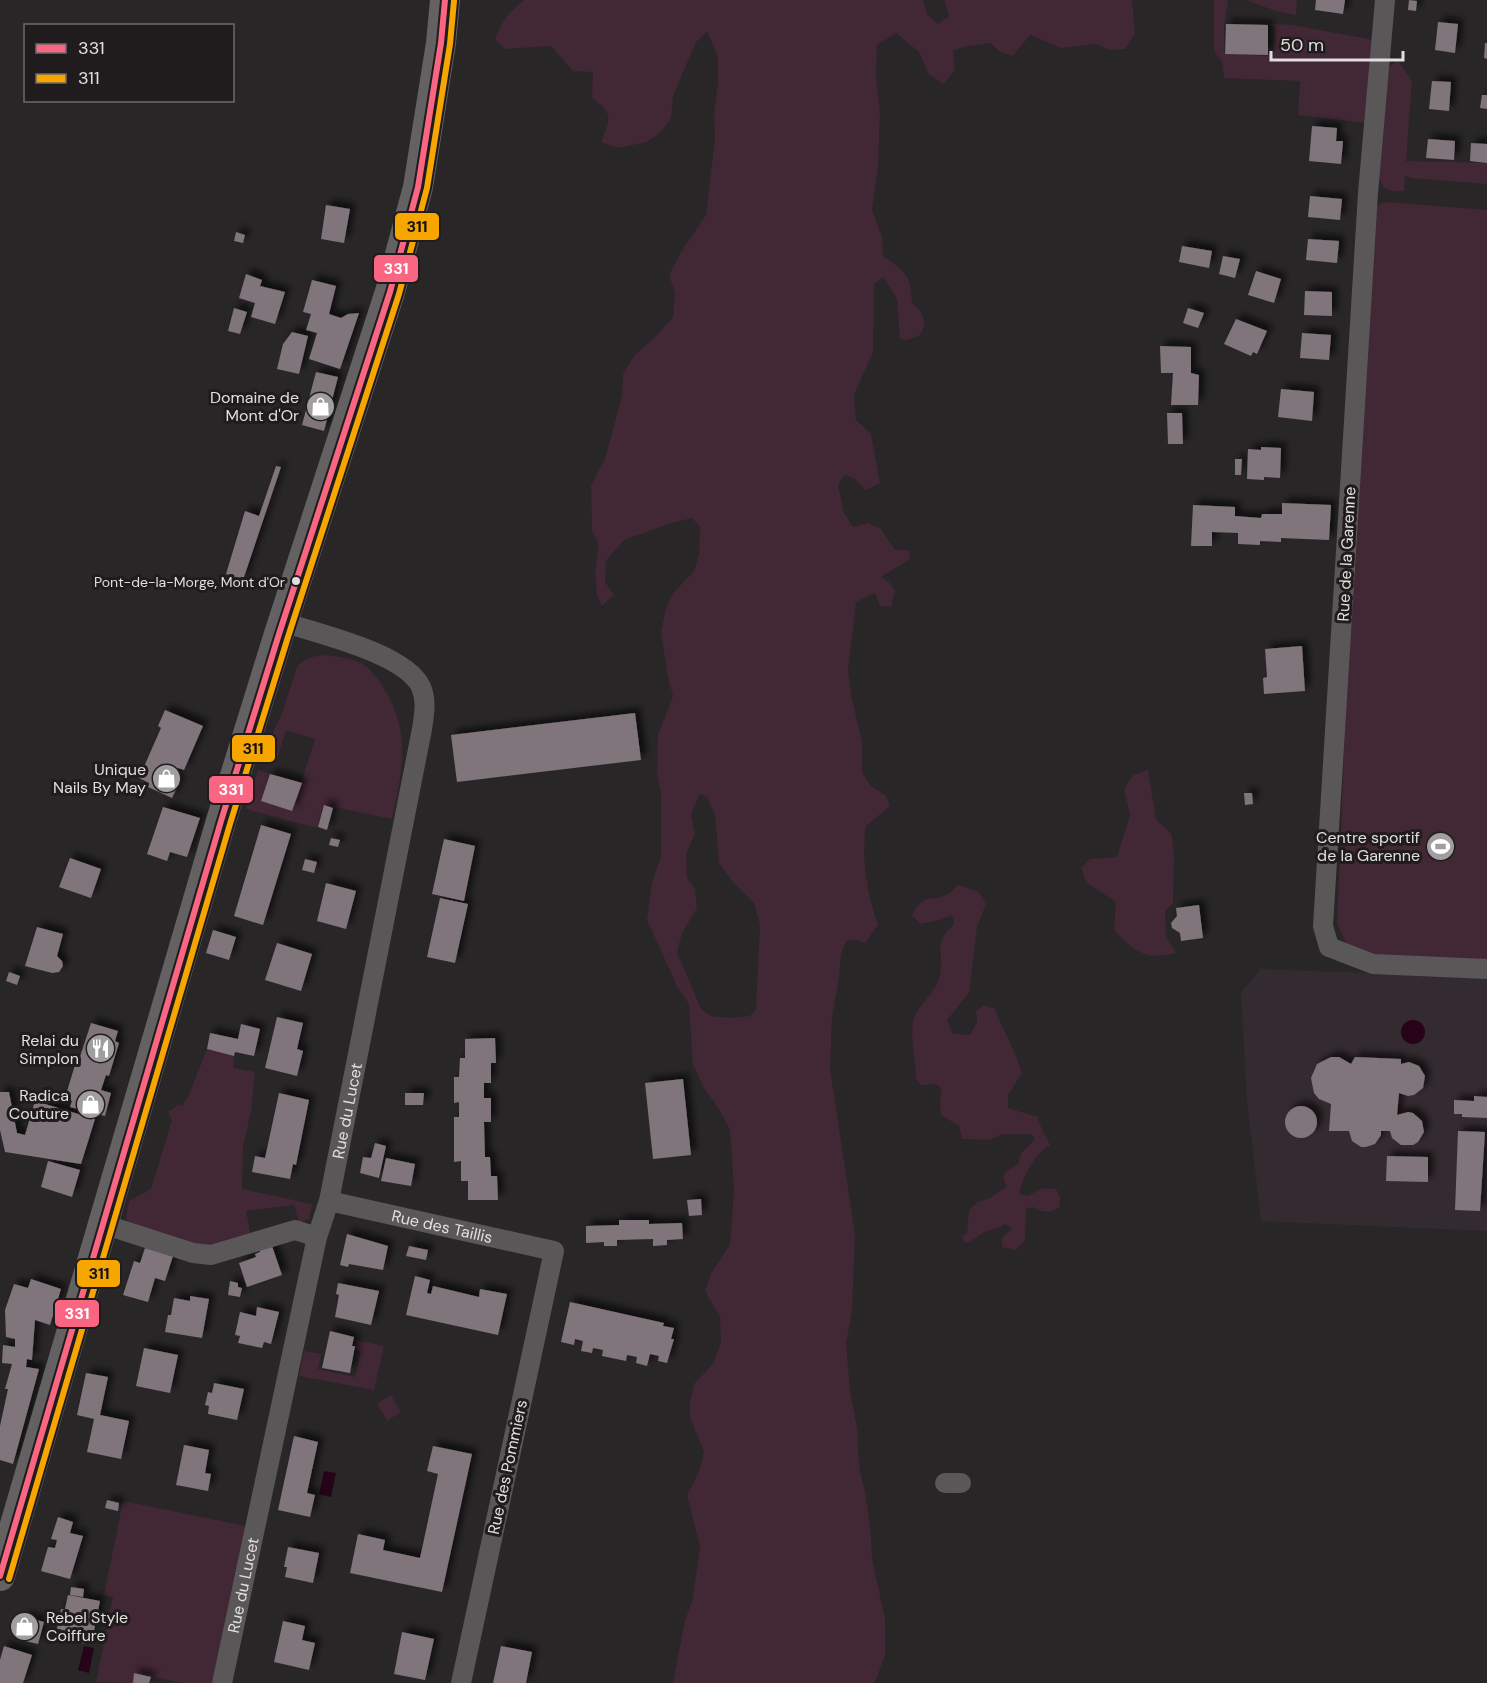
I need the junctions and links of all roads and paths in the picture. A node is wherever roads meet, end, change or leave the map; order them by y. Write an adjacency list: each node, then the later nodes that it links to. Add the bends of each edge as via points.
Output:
1 (445, 0): 3 (main road, via 418,187 372,354)
2 (1385, 0): 4 (street, Rue de la Garenne, via 1368,193 1323,926 1329,946 1373,964)
3 (283, 622): 5 (street, Rue du Lucet, via 388,659 412,675 421,688 425,705); 6 (main road)
4 (1487, 969)
5 (329, 1201): 7 (street, Rue du Lucet); 8 (street, Rue des Taillis)
6 (103, 1224): 7 (street, via 193,1253 211,1255 295,1230); 9 (main road)
7 (317, 1237): 10 (street, Rue du Lucet)
8 (554, 1251): 11 (street, Rue des Pommiers)
9 (0, 1576)
10 (222, 1683)
11 (461, 1683)

